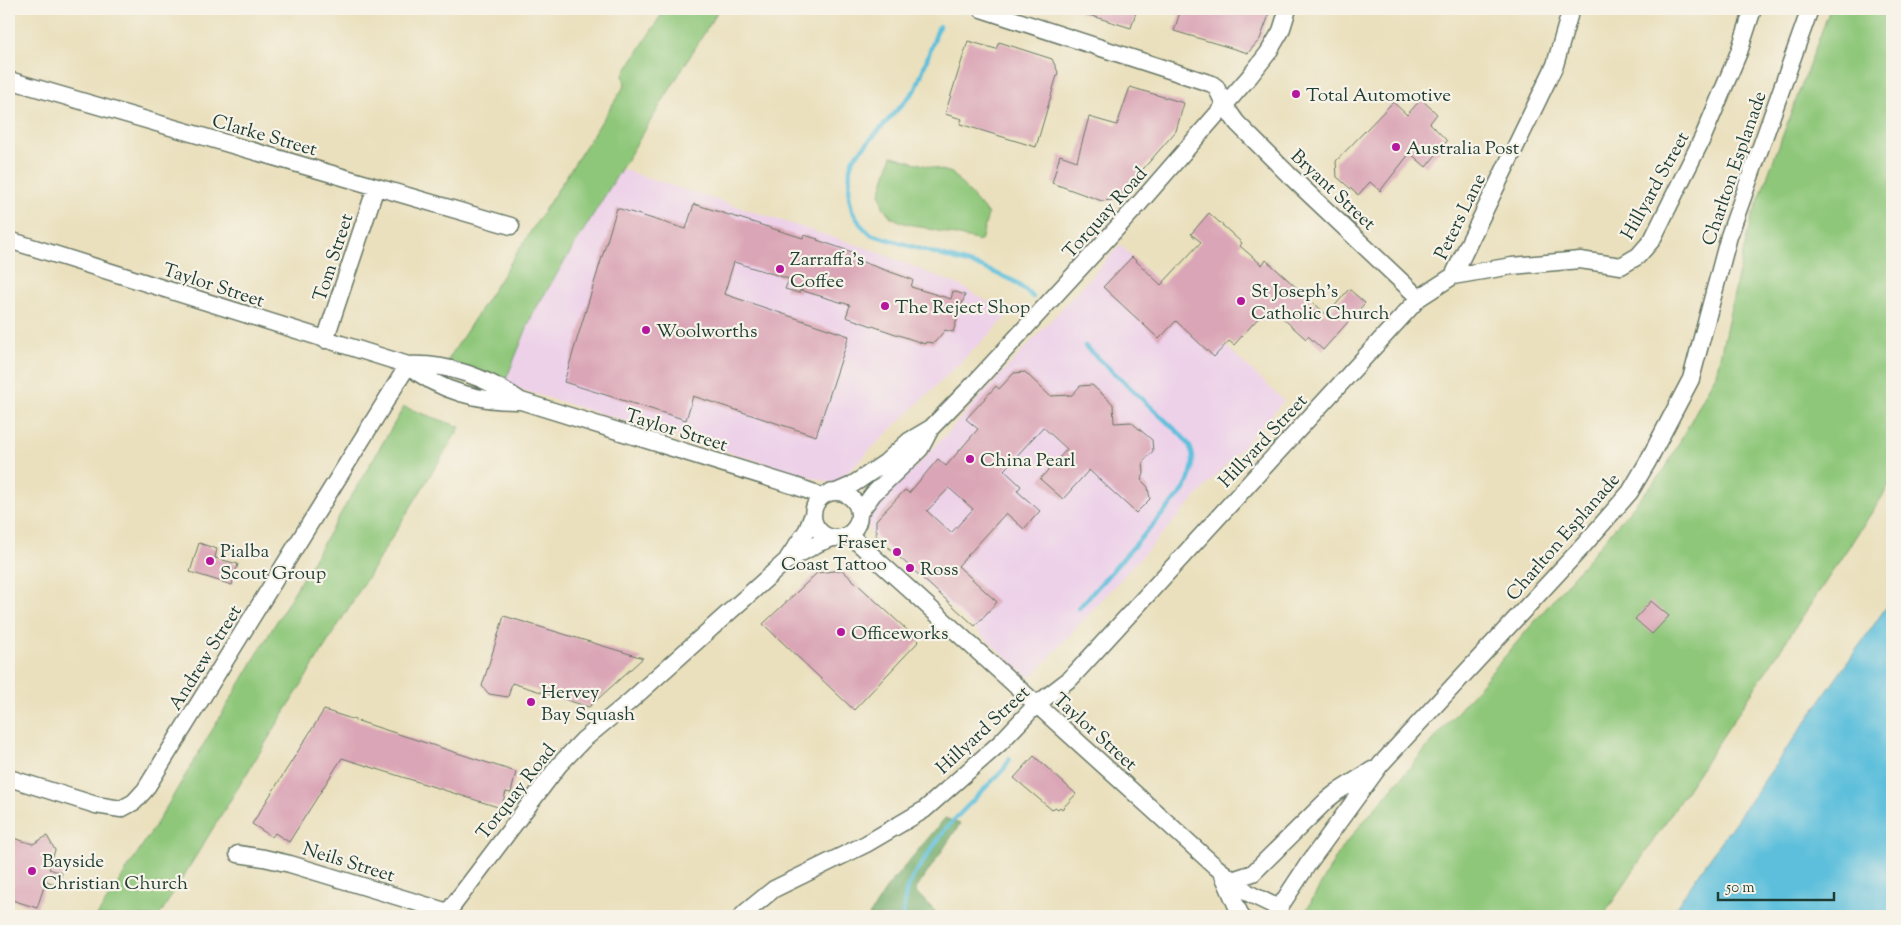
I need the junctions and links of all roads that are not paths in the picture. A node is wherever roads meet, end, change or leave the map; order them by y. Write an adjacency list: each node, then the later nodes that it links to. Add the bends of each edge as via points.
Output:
1 (981, 9): 7 (street, Bryant Street, via 1212,84)
2 (1288, 9): 7 (street, Torquay Road, via 1281,31 1268,53)
3 (1571, 9): 11 (street, Peters Lane, via 1554,65)
4 (1753, 9): 11 (street, Hillyard Street, via 1704,137 1652,240 1638,256 1620,266 1580,260 1512,266)
5 (1810, 9): 24 (street, Charlton Esplanade, via 1729,236 1691,379 1662,438 1619,506)
6 (9, 80): 8 (street, Clarke Street)
7 (1225, 106): 12 (street, Bryant Street, via 1237,123 1288,174); 15 (street, Torquay Road, via 1138,205)
8 (376, 187): 9 (street, Clarke Street); 13 (street, Tom Street)
9 (511, 226)
10 (9, 240): 13 (street, Taylor Street)
11 (1453, 276): 12 (street, Hillyard Street)
12 (1419, 298): 23 (street, Hillyard Street, via 1071,678)
13 (325, 340): 14 (street, Taylor Street)
14 (408, 366): 17 (street, Taylor Street, via 433,365 454,370 494,385 520,402 795,486); 25 (street, Andrew Street, via 134,802 120,809 96,805)
15 (931, 428): 16 (street, Torquay Road, via 861,479); 18 (street, Torquay Road, via 920,449 872,494)
16 (836, 492): 17 (street); 18 (street, via 854,500)
17 (820, 498): 19 (street)
18 (859, 513): 20 (street)
19 (812, 517): 21 (street, via 819,532); 22 (street, Torquay Road)
20 (851, 533): 21 (street); 23 (street, Taylor Street)
21 (833, 538): 22 (street, Torquay Road)
22 (785, 562): 29 (street, Torquay Road, via 583,740 559,765)
23 (1036, 705): 27 (street, Taylor Street); 30 (street, Hillyard Street, via 1000,743 924,810 866,844 774,889)
24 (1381, 764): 27 (street, via 1337,792 1253,873); 28 (street, Charlton Esplanade)
25 (9, 778)
26 (238, 854): 29 (street, Neils Street, via 290,864)
27 (1227, 876): 28 (street, Taylor Street); 31 (street)
28 (1277, 912)
29 (446, 914)
30 (742, 916)
31 (1241, 916)

